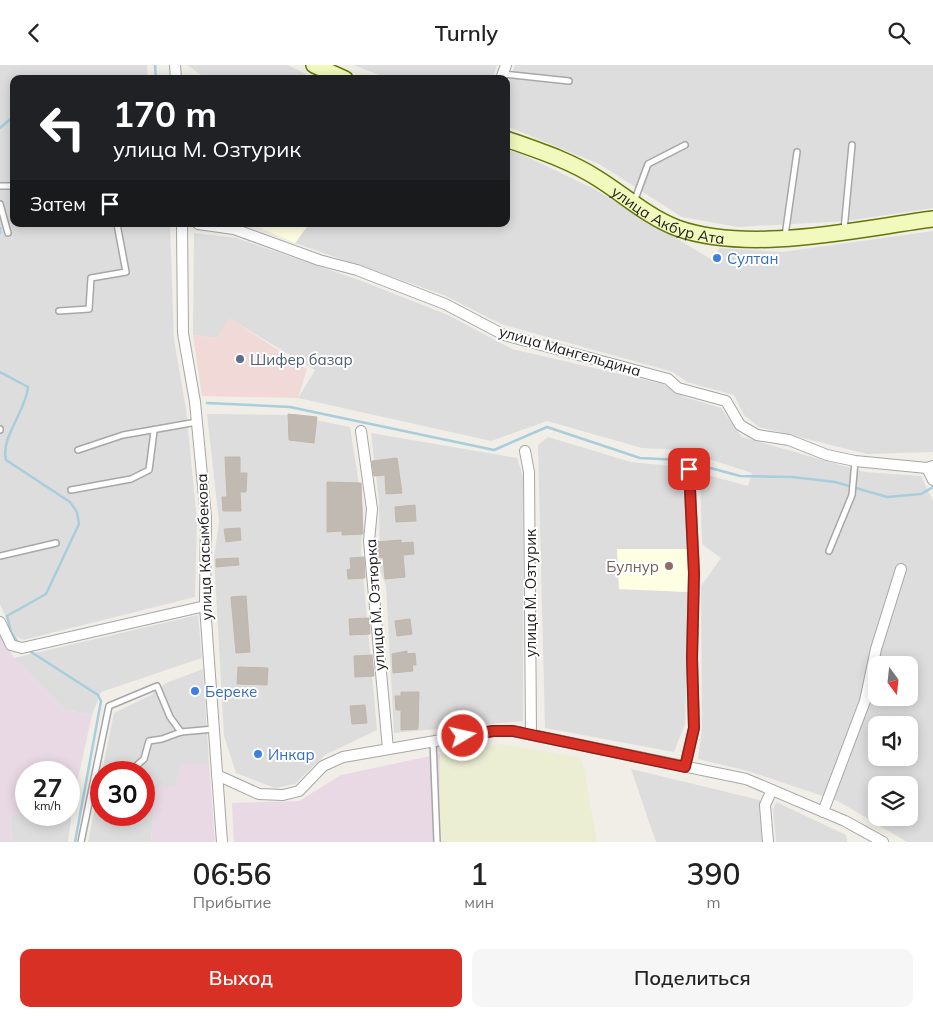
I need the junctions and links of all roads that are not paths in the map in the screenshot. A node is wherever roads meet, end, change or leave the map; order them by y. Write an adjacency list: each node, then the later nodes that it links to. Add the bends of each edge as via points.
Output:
1 (314, 65): 3 (main road)
2 (503, 73): 4 (lane)
3 (336, 75)
4 (569, 81)
5 (510, 140): 10 (main road, улица Акбур Ата, via 550,154 596,177)
6 (685, 145): 10 (lane, via 648,164)
7 (852, 145): 15 (lane)
8 (798, 152): 17 (lane)
9 (0, 203): 16 (lane)
10 (634, 204): 17 (main road, улица Акбур Ата, via 676,227 703,235)
11 (933, 219): 15 (main road, улица Акбур Ата)
12 (118, 227): 18 (lane, via 126,272 91,278 90,309)
13 (182, 227): 19 (street, улица Касымбекова, via 183,333)
14 (220, 227): 24 (street, улица Мангельдина, via 357,270 445,304 504,335 668,379 678,388 726,401 740,425 757,435 789,440 827,455)
15 (844, 231): 17 (main road, улица Акбур Ата)
16 (8, 233)
17 (785, 239)
18 (59, 311)
19 (197, 422): 20 (lane); 33 (street, улица Касымбекова, via 206,517)
20 (154, 431): 22 (lane, via 123,435); 28 (lane, via 148,470 131,479)
21 (361, 431): 39 (street, улица М. Озтюрка, via 372,509 369,541)
22 (78, 450)
23 (525, 451): 37 (street, улица М. Озтурик, via 529,471)
24 (854, 461): 25 (street, улица Мангельдина); 30 (lane, via 852,495)
25 (930, 467): 27 (street)
26 (689, 469): 41 (street, via 694,573 694,728)
27 (933, 480)
28 (71, 490)
29 (56, 543): 31 (lane)
30 (829, 551)
31 (0, 556)
32 (900, 569): 44 (street, via 876,649 865,701)
33 (205, 606): 34 (street, via 22,648 11,645); 35 (street, улица Касымбекова)
34 (0, 622)
35 (214, 729): 36 (lane); 42 (street, улица Касымбекова)
36 (181, 732): 40 (lane, via 149,741); 45 (lane, via 170,717 157,686 109,706)
37 (531, 735): 38 (street, via 493,731); 41 (street)
38 (433, 741): 39 (street); 47 (lane)
39 (388, 749): 42 (street, via 343,757 323,766 299,791 283,795 259,794)
40 (142, 761)
41 (685, 767): 43 (street, via 746,779)
42 (217, 775): 46 (street, улица Касымбекова)
43 (772, 790): 44 (street); 48 (street, via 765,805)
44 (824, 812): 49 (street)
45 (81, 842)
46 (222, 842)
47 (437, 842)
48 (768, 842)
49 (883, 842)

